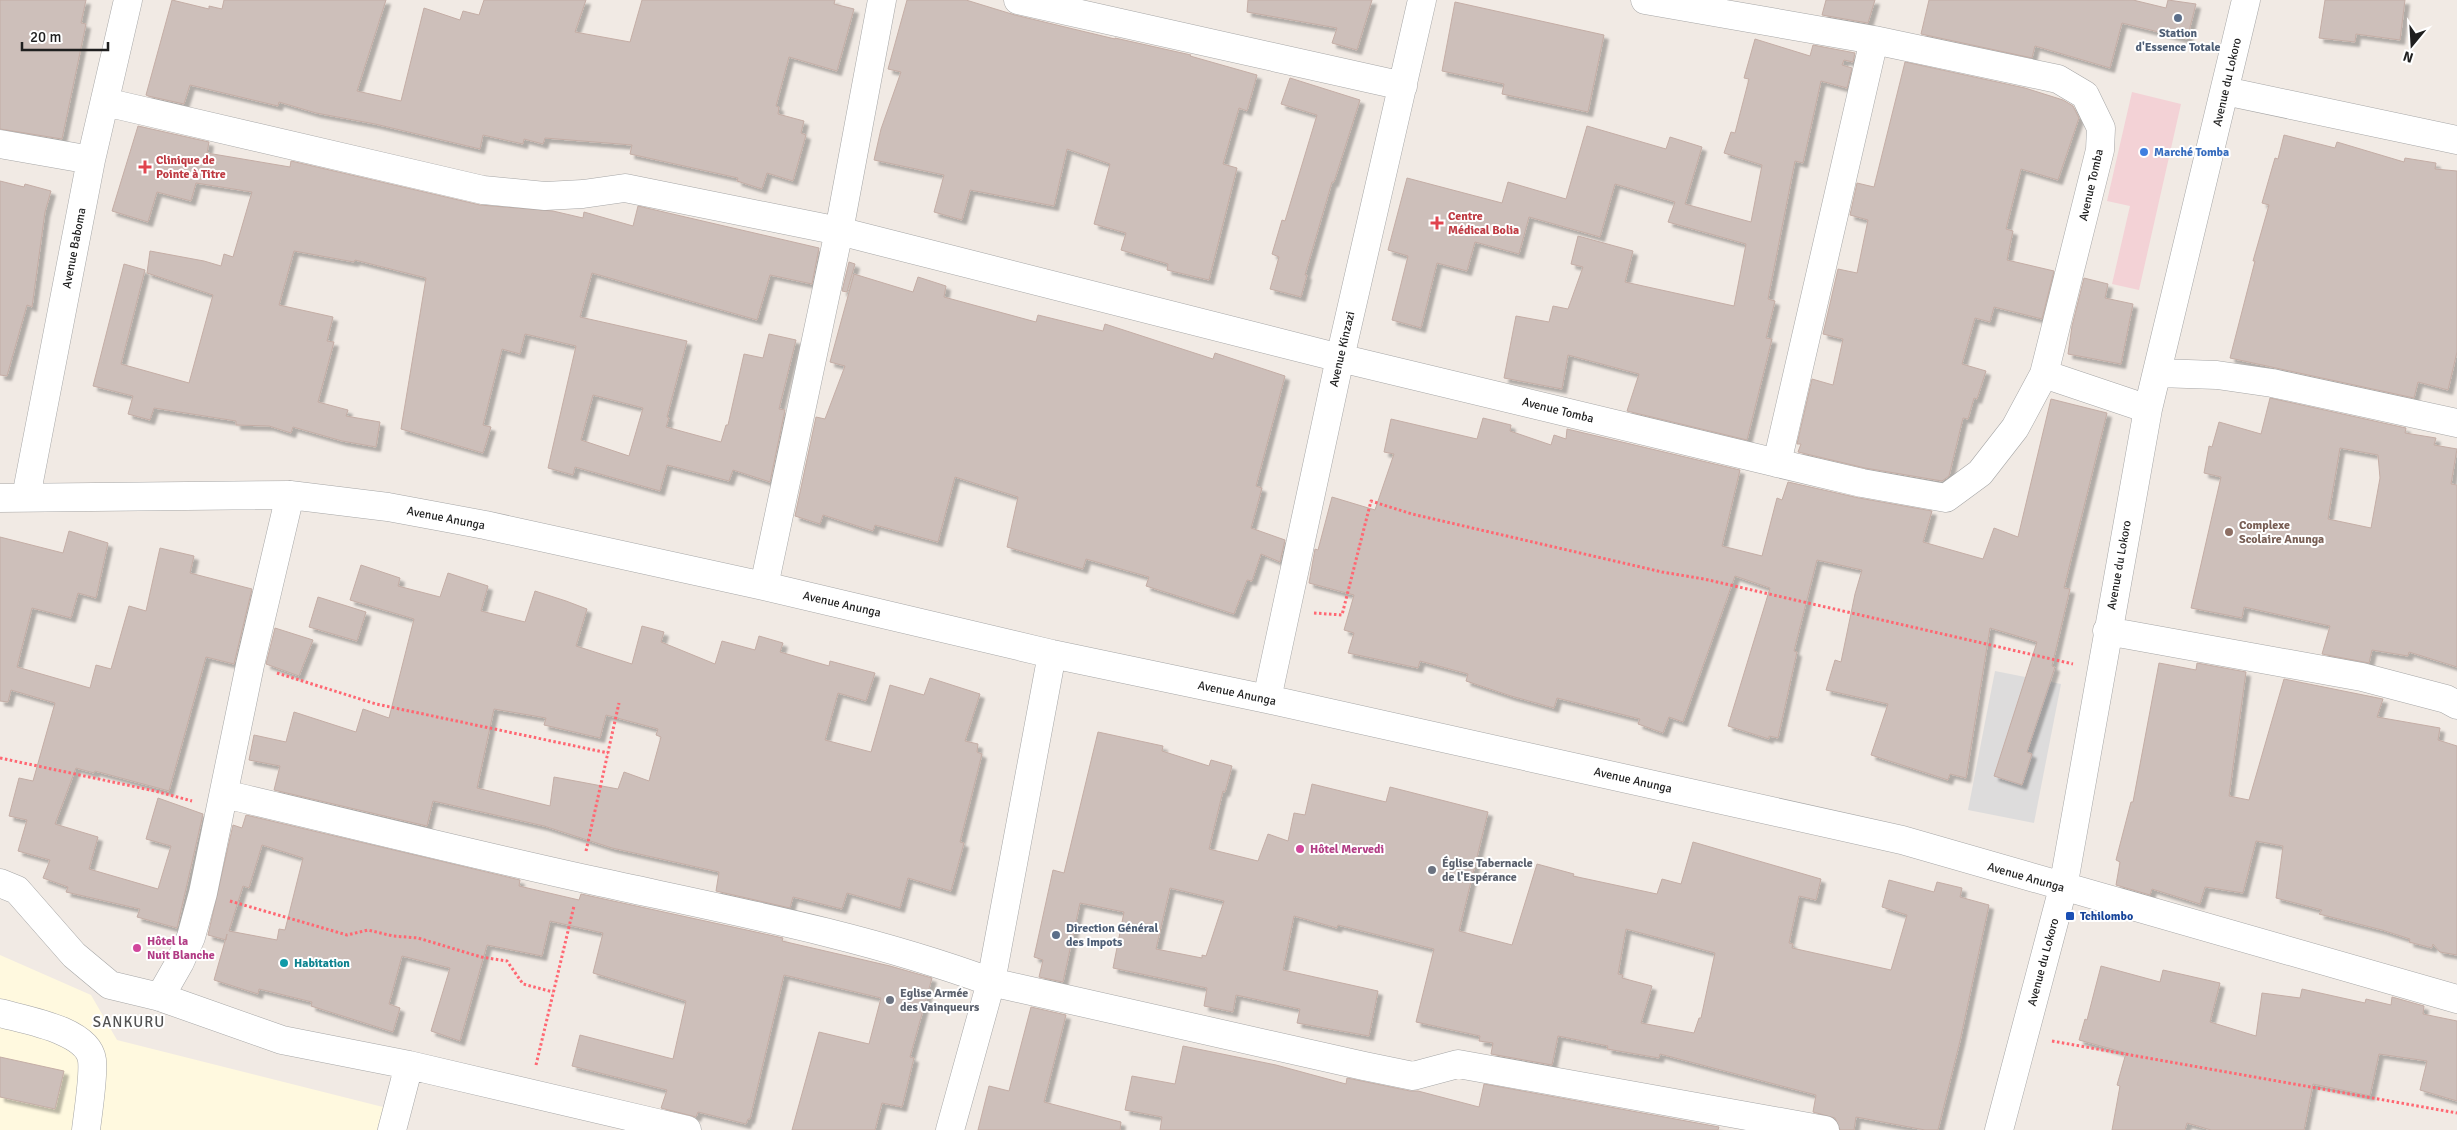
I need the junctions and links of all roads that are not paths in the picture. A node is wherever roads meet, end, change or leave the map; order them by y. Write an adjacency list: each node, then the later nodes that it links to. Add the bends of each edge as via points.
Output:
1 (128, 0): 10 (street, Avenue Baboma)
2 (881, 0): 14 (street)
3 (1018, 0): 8 (street)
4 (1422, 0): 8 (street, Avenue Kinzazi)
5 (1644, 0): 7 (street, Avenue Tomba)
6 (2246, 0): 9 (street, Avenue du Lokoro)
7 (1874, 40): 17 (street, Avenue Tomba, via 2058,79 2085,95 2093,109 2101,128 2100,150); 20 (street)
8 (1403, 86): 15 (street, Avenue Kinzazi)
9 (2225, 91): 11 (street); 16 (street, Avenue du Lokoro)
10 (104, 102): 13 (street, Avenue Baboma); 14 (street, Avenue Tomba, via 483,190 545,196 625,188)
11 (2457, 140)
12 (0, 144): 13 (street)
13 (91, 160): 22 (street, Avenue Baboma)
14 (840, 231): 15 (street, Avenue Tomba); 23 (street)
15 (1340, 358): 20 (street, Avenue Tomba); 26 (street, Avenue Kinzazi)
16 (2158, 373): 18 (street, Avenue du Lokoro); 19 (street, via 2217,375 2272,383)
17 (2044, 374): 18 (street); 20 (street, Avenue Tomba, via 2015,428 1980,473 1946,498)
18 (2148, 409): 24 (street, Avenue du Lokoro)
19 (2457, 423)
20 (1777, 463)
21 (290, 495): 22 (street, Avenue Anunga); 23 (street, Avenue Anunga, via 388,507 485,525); 28 (street, via 250,665)
22 (13, 497)
23 (764, 586): 25 (street, Avenue Anunga)
24 (2107, 631): 27 (street, via 2362,677 2446,699); 30 (street, Avenue du Lokoro)
25 (1052, 654): 26 (street, Avenue Anunga); 31 (street)
26 (1267, 699): 30 (street, Avenue Anunga, via 1902,840)
27 (2457, 705)
28 (223, 802): 31 (street, via 789,923 954,968); 32 (street, via 191,937)
29 (0, 883): 32 (street, via 17,890 74,955 110,984)
30 (2063, 888): 33 (street, Avenue Anunga); 41 (street, Avenue du Lokoro)
31 (991, 982): 39 (street); 40 (street, via 1413,1076 1458,1064)
32 (160, 997): 35 (street, via 282,1040)
33 (2457, 999)
34 (0, 1013): 36 (street, via 70,1034 83,1042 92,1059)
35 (409, 1065): 37 (street); 38 (street)
36 (86, 1130)
37 (392, 1130)
38 (687, 1130)
39 (950, 1130)
40 (1825, 1130)
41 (1999, 1130)

